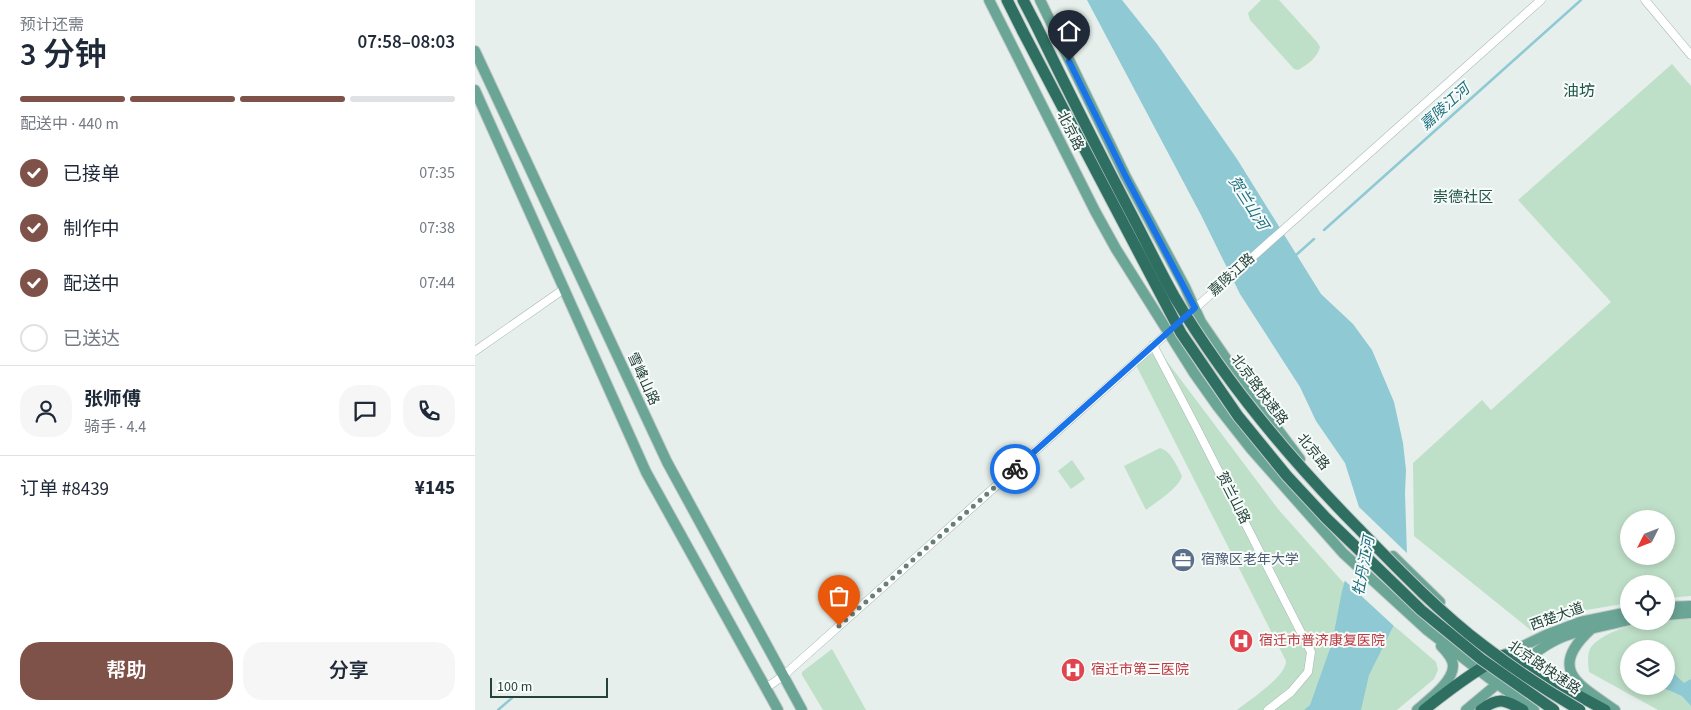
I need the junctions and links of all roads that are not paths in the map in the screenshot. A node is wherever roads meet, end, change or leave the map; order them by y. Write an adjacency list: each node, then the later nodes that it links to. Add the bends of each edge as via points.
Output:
1 (989, 0): 12 (main road, 北京路, via 1095,210)
2 (1007, 0): 38 (highway, 北京路快速路, bridge, via 1181,333 1237,416 1326,518 1421,610 1481,659)
3 (1023, 0): 39 (highway, 北京路快速路, bridge, via 1174,295 1208,348 1269,429 1311,480 1450,617 1484,646)
4 (1040, 0): 11 (main road, 北京路, via 1126,177)
5 (1541, 0): 11 (street, 嘉陵江路)
6 (1645, 0): 8 (street)
7 (475, 51): 26 (main road, 雪峰山路, via 667,462)
8 (1691, 55)
9 (475, 90): 10 (main road)
10 (564, 289): 14 (street); 28 (main road, via 646,472)
11 (1195, 308): 12 (street, 嘉陵江路); 23 (main road, 北京路, bridge, via 1220,352 1315,477 1461,622)
12 (1169, 332): 13 (street, 嘉陵江路); 21 (main road, 北京路, via 1194,374 1245,442 1343,553)
13 (1153, 345): 26 (street, 嘉陵江路); 31 (street, 贺兰山路, via 1311,652 1308,672 1291,692)
14 (475, 351)
15 (1691, 606): 16 (main road)
16 (1675, 607)
17 (1691, 613): 19 (main road)
18 (1620, 614): 23 (main road, 西楚大道, via 1581,622)
19 (1675, 614)
20 (1620, 622): 22 (main road, 西楚大道)
21 (1427, 630): 25 (main road, 北京路); 32 (main road, via 1451,657 1453,667 1439,691)
22 (1591, 630): 24 (main road, 西楚大道, via 1555,640); 42 (main road, via 1570,655 1572,674 1579,684)
23 (1504, 655): 24 (highway); 25 (highway, 西楚大道)
24 (1520, 665): 27 (main road, 西楚大道); 40 (main road); 41 (highway)
25 (1478, 669): 27 (main road, 北京路); 33 (highway, 西楚大道)
26 (783, 676): 28 (street, 嘉陵江路); 30 (main road, 雪峰山路)
27 (1497, 684): 34 (main road, 西楚大道); 37 (main road, 北京路)
28 (766, 688): 29 (main road)
29 (778, 710)
30 (802, 710)
31 (1268, 710)
32 (1417, 710)
33 (1425, 710)
34 (1466, 710)
35 (1481, 710): 36 (highway, via 1497,700 1507,701)
36 (1523, 710)
37 (1535, 710)
38 (1554, 710)
39 (1581, 710)
40 (1588, 710)
41 (1605, 710)
42 (1615, 710)

